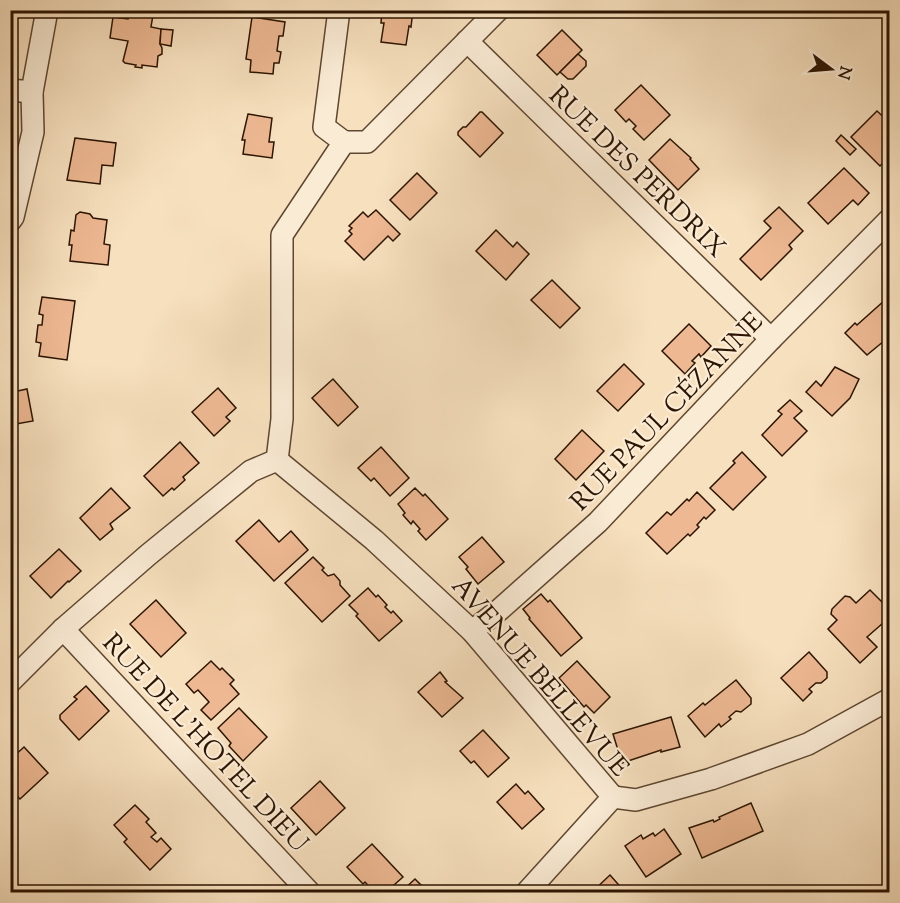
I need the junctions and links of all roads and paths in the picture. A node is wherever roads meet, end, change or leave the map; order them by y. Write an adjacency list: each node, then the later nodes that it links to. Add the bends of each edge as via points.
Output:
1 (46, 10): 6 (street)
2 (339, 10): 7 (street, via 324,127)
3 (498, 10): 4 (street)
4 (467, 41): 7 (street, via 367,142); 10 (street, RUE DES PERDRIX)
5 (10, 90): 6 (street)
6 (32, 92): 9 (street, via 33,132)
7 (344, 142): 11 (street, via 282,235 282,419)
8 (890, 219): 10 (street, RUE PAUL CÉZANNE)
9 (10, 221)
10 (771, 339): 13 (street, RUE PAUL CÉZANNE, via 598,522)
11 (277, 460): 12 (street, via 251,471); 13 (street, AVENUE BELLEVUE, via 374,540)
12 (63, 629): 14 (street); 17 (street, RUE DE L'HOTEL DIEU)
13 (472, 632): 16 (street, AVENUE BELLEVUE)
14 (10, 682)
15 (890, 699): 16 (street, via 808,744 711,779 636,800)
16 (613, 797): 18 (street, AVENUE BELLEVUE)
17 (309, 892)
18 (527, 892)

